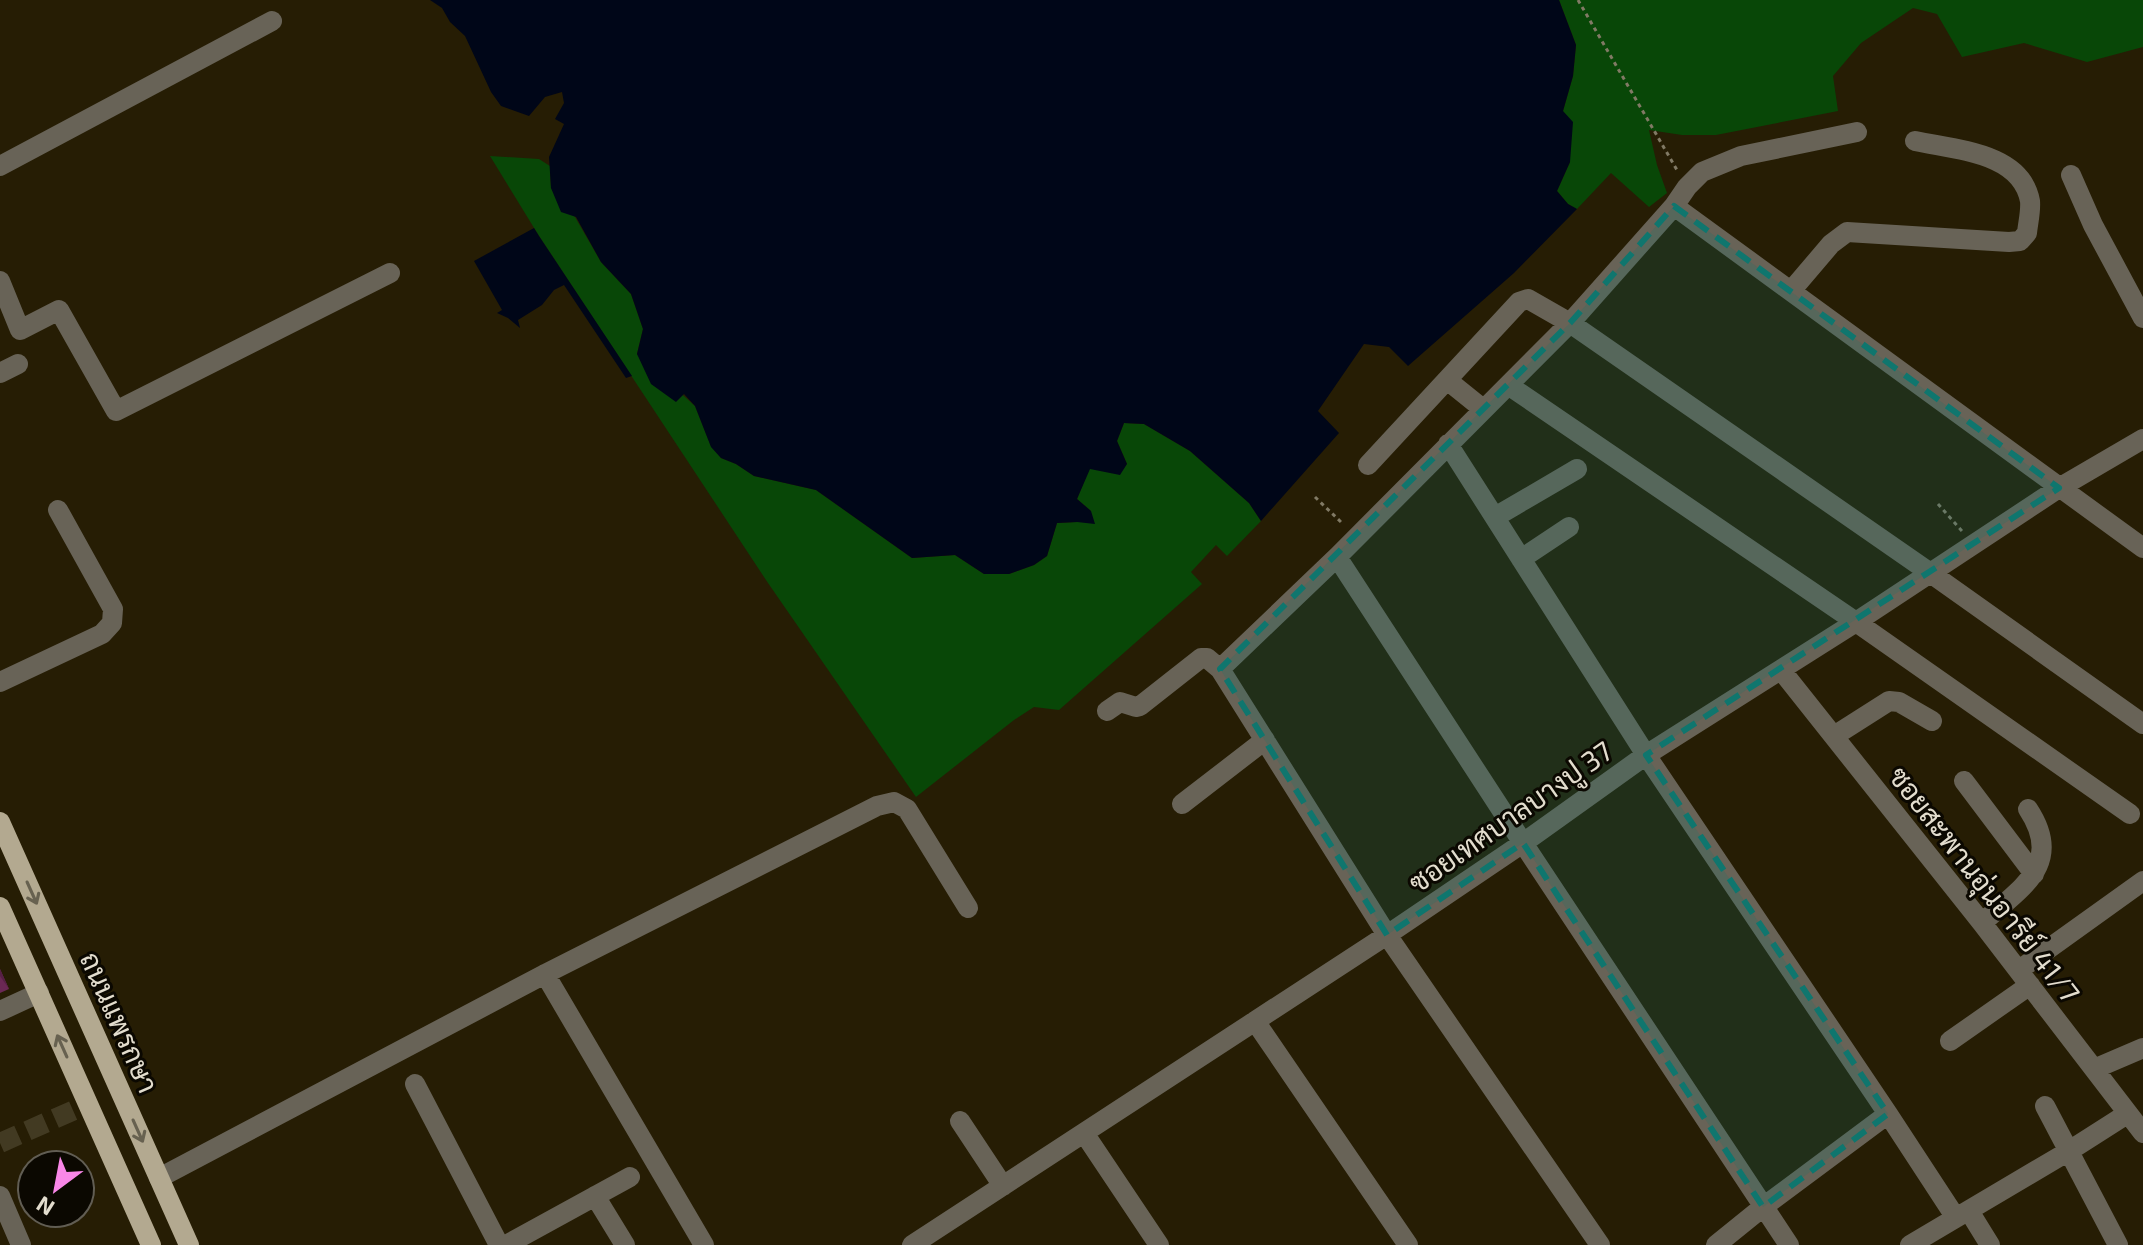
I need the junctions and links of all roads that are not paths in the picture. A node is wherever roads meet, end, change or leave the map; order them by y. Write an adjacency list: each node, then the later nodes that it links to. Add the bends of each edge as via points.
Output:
1 (272, 21): 4 (street)
2 (1857, 132): 6 (street, via 1741,156 1702,172)
3 (1915, 141): 9 (street, via 1992,157 2009,168 2030,202 2027,233 2020,241 2009,242 1847,232)
4 (0, 166)
5 (2071, 175): 10 (street)
6 (1674, 206): 9 (street); 11 (street)
7 (390, 273): 8 (street, via 116,411 59,310 20,330)
8 (0, 281)
9 (1791, 291): 19 (street)
10 (2143, 318)
11 (1570, 323): 12 (street, via 1528,299 1519,302); 13 (street); 26 (street)
12 (1447, 380): 14 (street); 17 (street)
13 (1508, 385): 14 (street); 27 (street)
14 (1483, 409): 16 (street)
15 (2143, 439): 19 (street, ซอยเทศบาลบางปู 37)
16 (1448, 444): 21 (street); 24 (street)
17 (1368, 465)
18 (1577, 469): 21 (street)
19 (2059, 488): 23 (street); 26 (street, ซอยเทศบาลบางปู 37)
20 (58, 510): 30 (street, via 113,609 112,623 102,634)
21 (1495, 517): 25 (street)
22 (1569, 527): 25 (street)
23 (2143, 548)
24 (1337, 557): 28 (street); 42 (street)
25 (1521, 559): 36 (street)
26 (1929, 572): 27 (street, ซอยเทศบาลบางปู 37); 33 (street)
27 (1856, 622): 29 (street, ซอยเทศบาลบางปู 37); 40 (street)
28 (1220, 669): 31 (street, via 1201,658 1140,706 1120,702); 35 (street)
29 (1781, 670): 34 (street, ซอยสะพานอุ่นอารีย์ 41/7); 36 (street, ซอยเทศบาลบางปู 37)
30 (0, 682)
31 (1107, 711)
32 (1932, 721): 34 (street, via 1889,701)
33 (2143, 724)
34 (1834, 736): 47 (street, ซอยสะพานอุ่นอารีย์ 41/7)
35 (1265, 740): 38 (street); 48 (street)
36 (1646, 755): 42 (street, ซอยเทศบาลบางปู 37); 59 (street)
37 (1964, 781): 43 (street)
38 (1182, 804)
39 (2028, 809): 43 (street, via 2043,850)
40 (2130, 814)
41 (0, 822): 66 (main road, ถนนแพรกษา, one-way to 66)
42 (1523, 843): 48 (street, ซอยเทศบาลบางปู 37); 70 (street)
43 (2034, 874): 47 (street)
44 (2143, 881): 50 (street)
45 (0, 907): 51 (main road)
46 (968, 908): 49 (street, via 907,809 894,802)
47 (1982, 923): 50 (street, ซอยสะพานอุ่นอารีย์ 41/7)
48 (1387, 935): 53 (street, ซอยเทศบาลบางปู 37); 83 (street)
49 (545, 974): 66 (street); 79 (street)
50 (2024, 978): 54 (street); 56 (street, ซอยสะพานอุ่นอารีย์ 41/7)
51 (39, 993): 52 (street); 74 (main road, one-way to 51)
52 (0, 1011)
53 (1255, 1021): 62 (street, ซอยเทศบาลบางปู 37); 82 (street)
54 (1950, 1041)
55 (2143, 1048): 56 (street)
56 (2094, 1069): 60 (street, ซอยสะพานอุ่นอารีย์ 41/7)
57 (415, 1084): 76 (street)
58 (2045, 1106): 64 (street)
59 (1888, 1114): 70 (street); 71 (street)
60 (2127, 1114): 63 (street, ซอยสะพานอุ่นอารีย์ 41/7); 64 (street)
61 (960, 1121): 67 (street)
62 (1084, 1133): 67 (street, ซอยเทศบาลบางปู 37); 81 (street)
63 (2143, 1133)
64 (2069, 1151): 71 (street); 88 (street)
65 (630, 1177): 69 (street)
66 (159, 1178): 75 (main road, ถนนแพรกษา)
67 (1003, 1186): 80 (street, ซอยเทศบาลบางปู 37)
68 (0, 1196): 73 (street)
69 (595, 1196): 72 (street); 78 (street)
70 (1763, 1207): 84 (street); 85 (street)
71 (1963, 1215): 86 (street); 87 (street)
72 (540, 1237): 77 (street)
73 (21, 1245)
74 (151, 1245)
75 (189, 1245)
76 (499, 1245)
77 (506, 1245)
78 (625, 1245)
79 (704, 1245)
80 (912, 1245)
81 (1159, 1245)
82 (1408, 1245)
83 (1600, 1245)
84 (1716, 1245)
85 (1789, 1245)
86 (1910, 1245)
87 (1990, 1245)
88 (2118, 1245)

